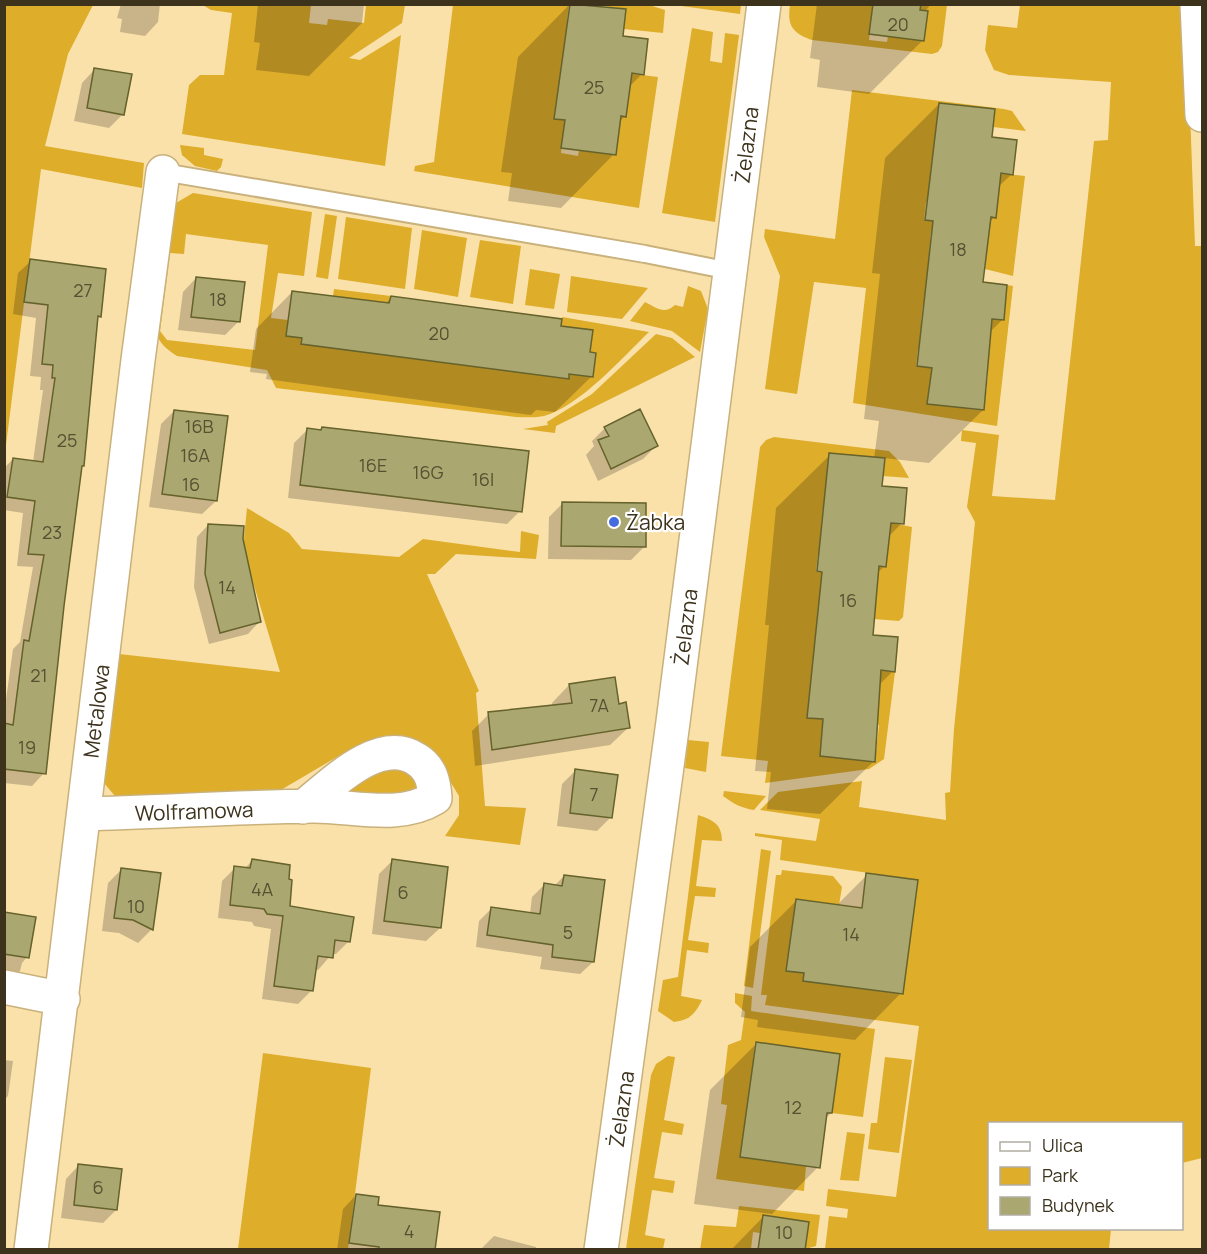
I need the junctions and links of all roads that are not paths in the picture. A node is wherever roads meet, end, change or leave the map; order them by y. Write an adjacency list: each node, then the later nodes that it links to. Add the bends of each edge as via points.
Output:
1 (764, 4): 5 (street, Żelazna)
2 (1197, 4): 3 (street)
3 (1203, 115)
4 (164, 172): 5 (lane); 7 (street, Metalowa)
5 (730, 271): 11 (street, Żelazna)
6 (303, 807): 7 (street, Wolframowa)
7 (84, 814): 9 (street, Metalowa)
8 (4, 987): 9 (street)
9 (63, 999): 10 (street, Metalowa)
10 (31, 1250)
11 (602, 1250)

